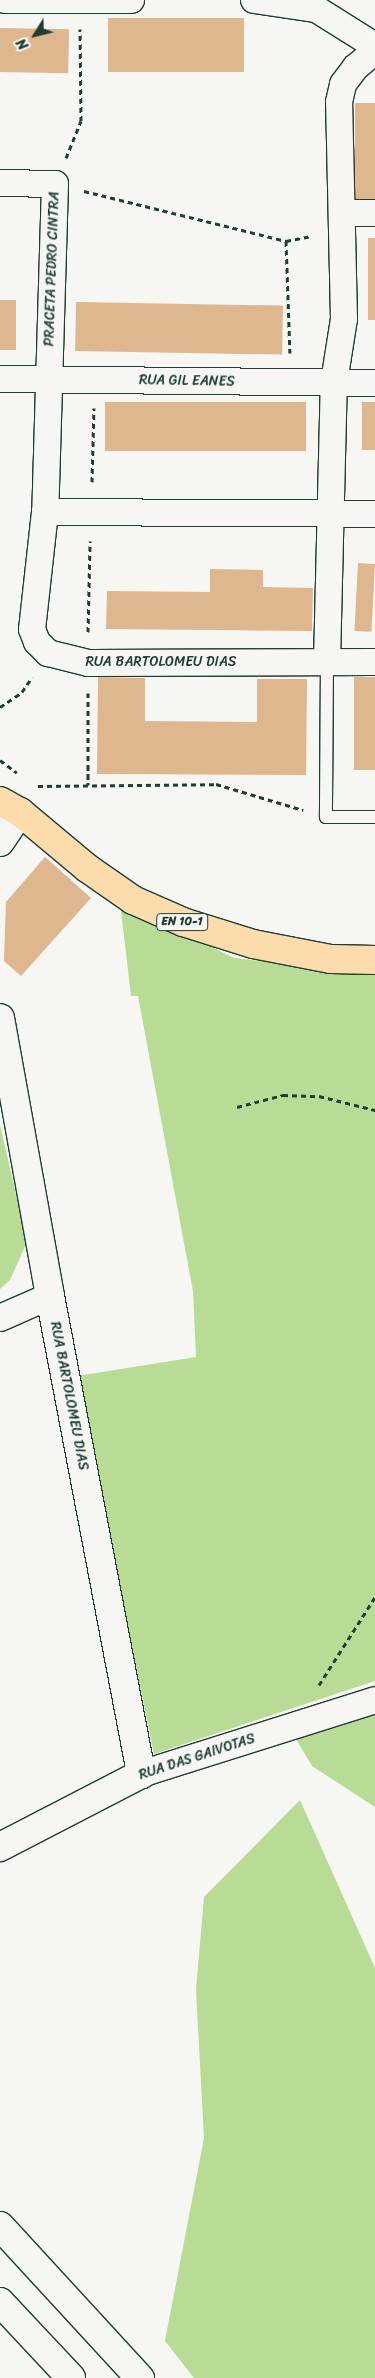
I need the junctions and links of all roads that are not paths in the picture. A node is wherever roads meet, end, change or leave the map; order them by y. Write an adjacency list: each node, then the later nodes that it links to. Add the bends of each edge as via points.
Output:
1 (6, 0): 4 (street)
2 (131, 0): 4 (street)
3 (254, 0): 5 (street, via 316,9)
4 (80, 1)
5 (375, 46)
6 (375, 51): 9 (street, via 356,67 344,84 339,102)
7 (0, 183): 11 (street, PRACETA PEDRO CINTRA, via 55,184)
8 (375, 213): 9 (street)
9 (342, 221): 12 (street, via 344,319)
10 (0, 379): 11 (street, RUA GIL EANES)
11 (48, 379): 12 (street, RUA GIL EANES); 14 (street)
12 (334, 382): 13 (street, RUA GIL EANES); 15 (street)
13 (375, 382)
14 (45, 512): 15 (street); 17 (street, RUA BARTOLOMEU DIAS, via 32,629 37,642 48,654 88,663)
15 (329, 513): 16 (street); 17 (street)
16 (375, 514)
17 (327, 662): 18 (street, RUA BARTOLOMEU DIAS); 21 (lane, via 326,817)
18 (375, 662)
19 (10, 779): 20 (main road, EN 10-1)
20 (10, 807): 22 (street); 23 (main road, EN 10-1, via 133,900 183,922 253,944 330,958)
21 (375, 817)
22 (0, 842)
23 (375, 960)
24 (0, 1018): 25 (street, RUA BARTOLOMEU DIAS)
25 (50, 1296): 26 (street); 28 (street, RUA BARTOLOMEU DIAS)
26 (0, 1318)
27 (375, 1700): 28 (street, RUA DAS GAIVOTAS)
28 (141, 1774): 29 (street, RUA DAS GAIVOTAS)
29 (0, 1847)
30 (0, 2226): 33 (street)
31 (0, 2302): 32 (street)
32 (71, 2378)
33 (140, 2378)

